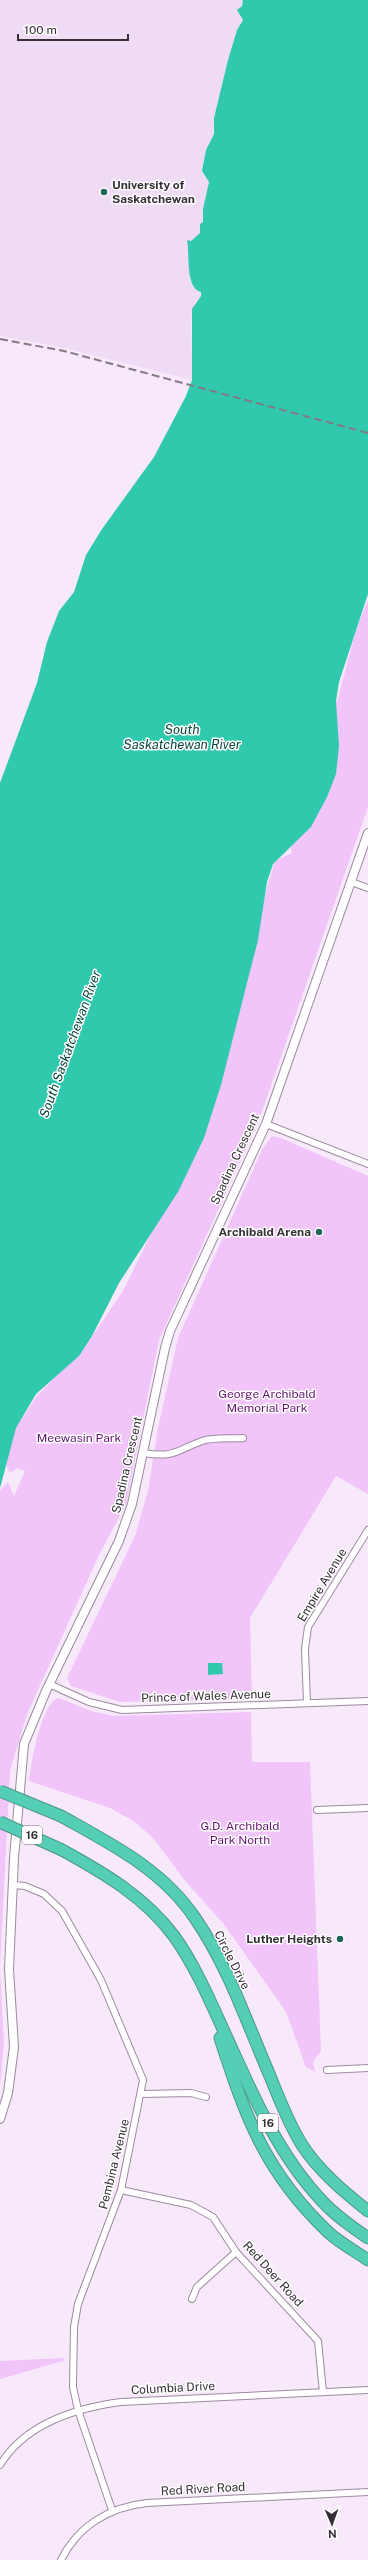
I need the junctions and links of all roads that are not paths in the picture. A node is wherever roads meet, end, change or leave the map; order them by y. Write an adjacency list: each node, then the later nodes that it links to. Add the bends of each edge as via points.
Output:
1 (368, 832): 2 (street, Spadina Crescent)
2 (351, 882): 3 (street); 4 (street, Spadina Crescent)
3 (368, 888)
4 (266, 1124): 5 (street); 7 (street, Spadina Crescent, via 170,1332)
5 (368, 1164)
6 (243, 1438): 7 (street, via 207,1440 173,1455)
7 (143, 1453): 9 (street, Spadina Crescent, via 132,1504 119,1541)
8 (368, 1530): 11 (street, Empire Avenue, via 308,1627 305,1649)
9 (50, 1684): 11 (street, Prince of Wales Avenue, via 89,1702 122,1710); 16 (street, Spadina Crescent, via 24,1744)
10 (368, 1701): 11 (street, Prince of Wales Avenue)
11 (307, 1703)
12 (0, 1791): 24 (highway, Circle Drive / 16, bridge, via 61,1816 134,1857 166,1885 195,1917 226,1972 283,2107 302,2145 331,2180)
13 (368, 1808): 14 (street)
14 (317, 1810)
15 (0, 1822): 17 (highway, 16, bridge, via 62,1850 124,1886 145,1904 174,1936)
16 (13, 1885): 20 (street, Pembina Avenue, via 25,1886 44,1894 62,1911 101,1980 132,2051 143,2080); 22 (street, Spadina Crescent, via 9,1969 14,2047 8,2093)
17 (202, 1984): 25 (highway, 16, via 252,2093 286,2157 323,2203); 27 (highway, via 240,2100 258,2142 282,2182 330,2233)
18 (368, 2068): 19 (street)
19 (327, 2070)
20 (141, 2094): 21 (street, via 191,2093); 23 (street, Pembina Avenue)
21 (206, 2097)
22 (0, 2119)
23 (121, 2190): 26 (street, Red Deer Road, via 191,2205 205,2212 221,2226); 31 (street, Pembina Avenue, via 78,2304 73,2356 73,2387)
24 (368, 2211)
25 (368, 2238)
26 (236, 2252): 28 (street, via 197,2287); 30 (street, Red Deer Road, via 318,2341)
27 (368, 2260)
28 (192, 2299)
29 (368, 2390): 30 (street, Columbia Drive)
30 (323, 2392): 31 (street, Columbia Drive, via 121,2402)
31 (78, 2410): 32 (street, Columbia Drive, via 24,2437); 34 (street, Pembina Avenue)
32 (0, 2465)
33 (368, 2492): 34 (street, Red River Road, via 147,2503)
34 (112, 2510): 35 (street, Red River Road, via 100,2516 77,2536)
35 (60, 2560)

